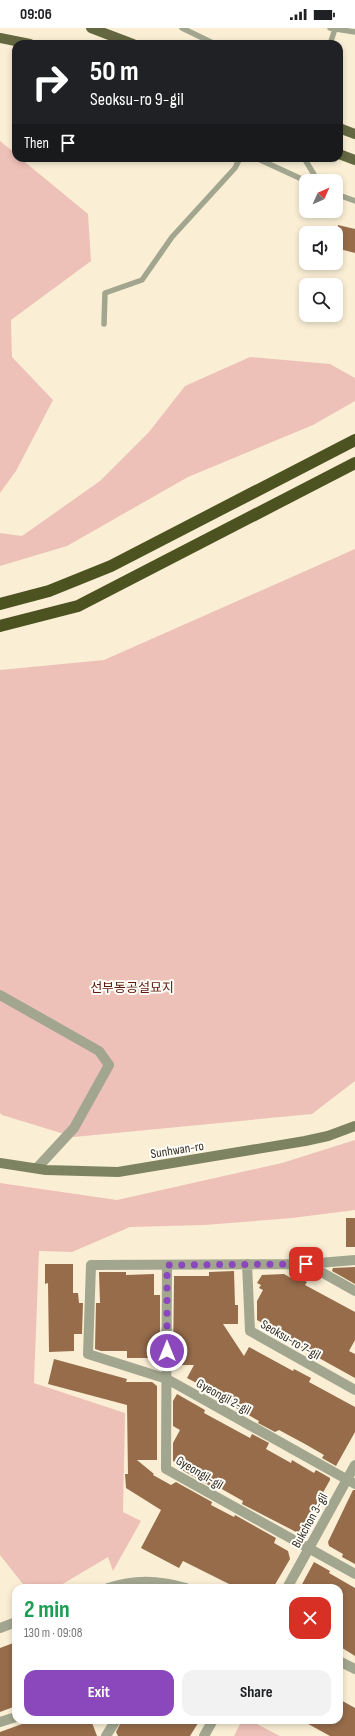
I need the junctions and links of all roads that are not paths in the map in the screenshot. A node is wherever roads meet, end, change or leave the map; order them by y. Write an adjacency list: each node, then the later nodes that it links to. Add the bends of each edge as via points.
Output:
1 (91, 28): 6 (main road)
2 (182, 28): 7 (lane)
3 (333, 28): 4 (lane); 8 (lane)
4 (355, 32)
5 (0, 38): 9 (main road)
6 (123, 40)
7 (207, 40)
8 (331, 40)
9 (12, 41)
10 (343, 130): 11 (main road)
11 (355, 134)
12 (343, 156): 13 (main road)
13 (355, 160)
14 (238, 162): 21 (lane, via 172,237 142,280 105,294)
15 (265, 162): 18 (lane)
16 (306, 162): 17 (lane)
17 (314, 174)
18 (299, 178)
19 (343, 197): 20 (lane)
20 (355, 201)
21 (104, 324)
22 (354, 440): 24 (highway, via 111,566 49,591)
23 (355, 464): 25 (highway, via 78,606)
24 (0, 604)
25 (0, 626)
26 (0, 995): 29 (street, via 99,1051 109,1065 74,1128)
27 (355, 1126): 29 (main road, Sunhwan-ro, via 328,1136 118,1172 75,1172)
28 (0, 1163): 29 (main road, Sunhwan-ro)
29 (37, 1168)
30 (355, 1260): 32 (street)
31 (247, 1264): 32 (street); 33 (street); 36 (street, Seoksu-ro 7-gil, via 250,1331)
32 (306, 1264): 34 (street)
33 (167, 1265): 35 (street, Gyeongil-gil); 35 (street, Gyeongil 2-gil, via 91,1265 88,1354)
34 (355, 1291)
35 (167, 1379): 38 (street, Gyeongil 2-gil); 39 (street, Gyeongil-gil, via 166,1469)
36 (355, 1390)
37 (355, 1465): 38 (street, Bukchon 3-gil)
38 (351, 1482): 39 (street, Bukchon 3-gil)
39 (309, 1549): 40 (street, Gyeongil-gil); 43 (street, Bukchon 3-gil)
40 (355, 1574)
41 (119, 1584): 42 (street)
42 (173, 1584)
43 (289, 1584)
44 (12, 1624): 45 (street)
45 (0, 1628)
46 (343, 1663): 47 (street)
47 (355, 1669)
48 (12, 1718): 49 (street)
49 (0, 1722)
50 (114, 1724): 52 (street)
51 (211, 1724): 53 (street)
52 (106, 1736)
53 (204, 1736)

